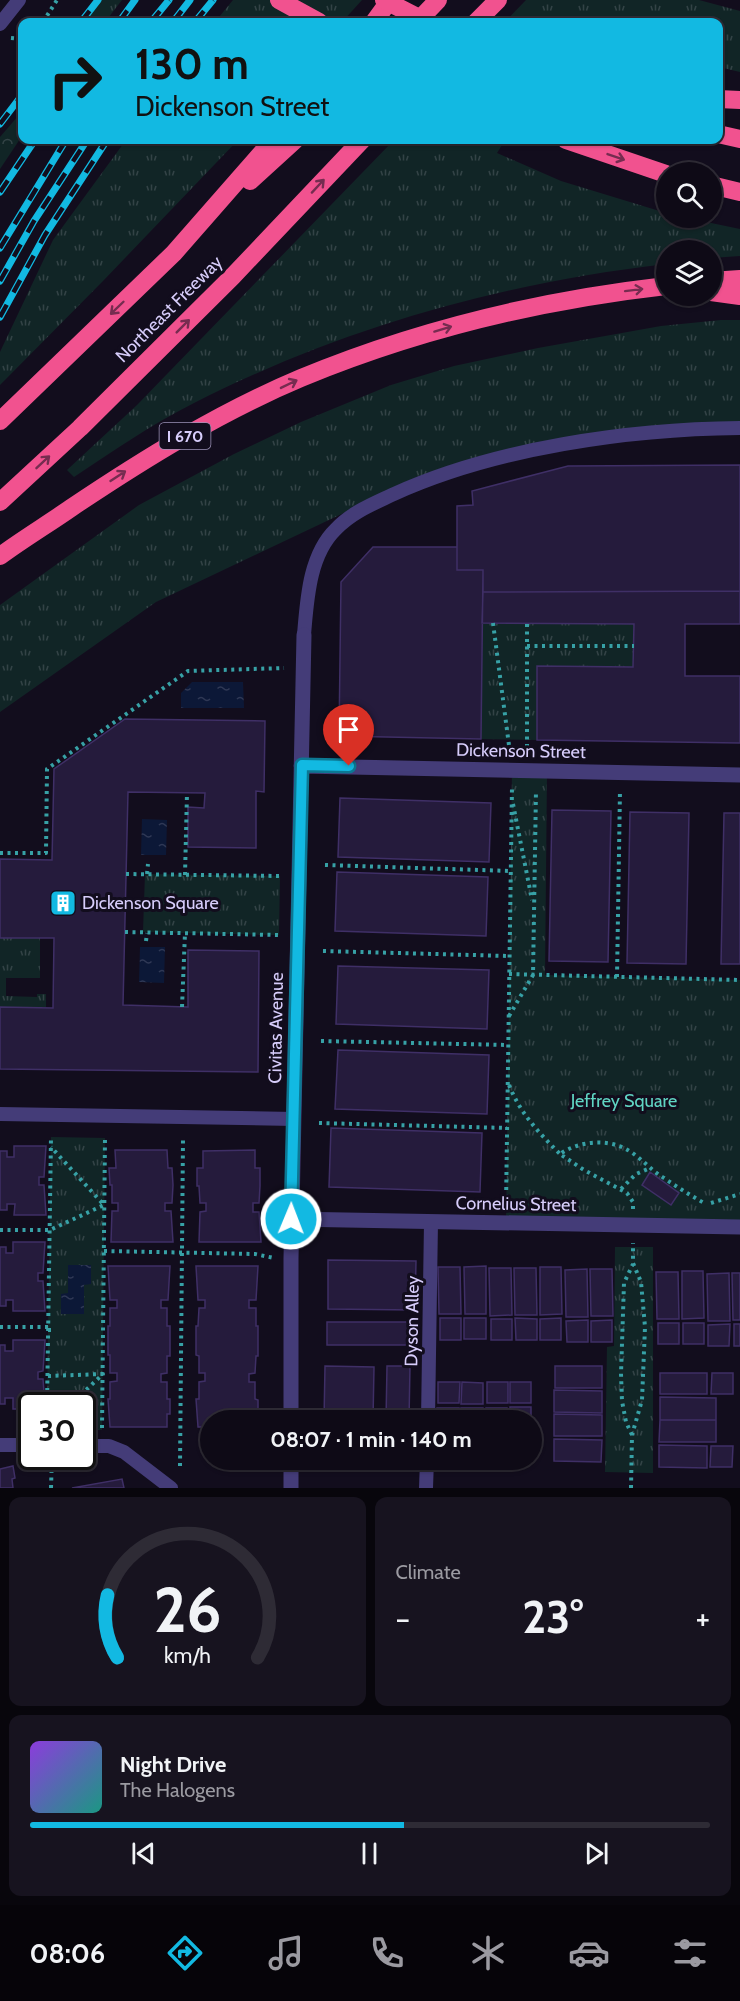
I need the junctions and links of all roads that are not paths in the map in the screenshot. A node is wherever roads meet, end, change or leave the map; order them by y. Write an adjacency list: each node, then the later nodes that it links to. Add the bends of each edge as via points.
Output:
1 (19, 0): 12 (lane)
2 (279, 0): 7 (highway)
3 (384, 0): 9 (highway, bridge)
4 (390, 0): 8 (highway)
5 (438, 0): 10 (highway)
6 (498, 0): 11 (highway)
7 (312, 18)
8 (377, 18)
9 (419, 18)
10 (421, 18)
11 (480, 18)
12 (0, 24)
13 (723, 99): 14 (highway)
14 (740, 100)
15 (723, 135): 16 (highway)
16 (740, 139)
17 (269, 144): 24 (highway, Northeast Freeway)
18 (291, 144): 24 (highway)
19 (358, 144): 32 (highway, Northeast Freeway, one-way to 19, via 224,285)
20 (578, 144): 21 (highway, one-way to 21)
21 (656, 171)
22 (722, 188): 23 (highway)
23 (740, 192)
24 (174, 253): 30 (highway, Northeast Freeway, one-way to 30)
25 (740, 279): 26 (highway)
26 (722, 280)
27 (656, 287): 33 (highway, I 670, one-way to 27, via 172,443 301,378 464,323 612,292)
28 (722, 294): 29 (highway)
29 (740, 296)
30 (0, 421)
31 (740, 428): 34 (lane, via 699,428 621,437 482,461 358,511 335,529 321,551 308,592)
32 (0, 502)
33 (0, 556)
34 (304, 635): 35 (street, Civitas Avenue)
35 (302, 765): 36 (street, Dickenson Street); 38 (street, Civitas Avenue)
36 (740, 775)
37 (0, 1114): 38 (lane)
38 (294, 1119): 39 (street, Civitas Avenue)
39 (291, 1219): 40 (street, Cornelius Street); 42 (street, Civitas Avenue)
40 (431, 1222): 41 (street, Cornelius Street); 43 (lane, Dyson Alley)
41 (740, 1227)
42 (291, 1410)
43 (428, 1410)
44 (0, 1445): 45 (lane)
45 (18, 1445)
46 (96, 1446): 49 (lane, via 124,1452)
47 (291, 1470): 50 (street)
48 (427, 1470): 51 (lane)
49 (171, 1488)
50 (291, 1488)
51 (426, 1488)

